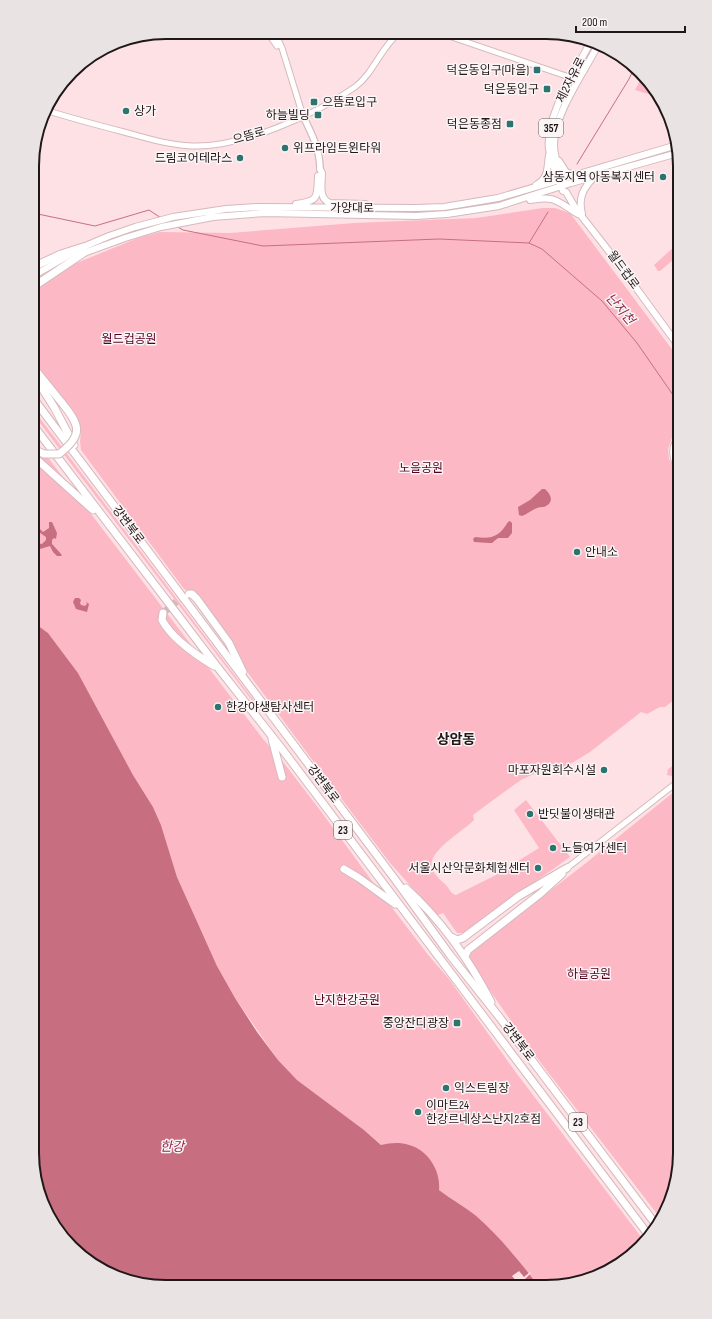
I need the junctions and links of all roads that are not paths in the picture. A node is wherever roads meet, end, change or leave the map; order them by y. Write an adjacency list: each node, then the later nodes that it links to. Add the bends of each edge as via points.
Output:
1 (278, 39): 7 (street)
2 (393, 39): 11 (street, 으뜸로, via 369,73 356,86)
3 (458, 39): 8 (street)
4 (274, 40): 7 (street)
5 (588, 46): 8 (main road, 제2자유로 / 357)
6 (596, 49): 9 (main road, 제2자유로 / 357)
7 (284, 57): 11 (street)
8 (572, 77): 9 (street); 13 (main road, 제2자유로 / 357, via 552,123 549,138)
9 (579, 81): 13 (main road, 제2자유로 / 357, via 557,125)
10 (51, 112): 11 (street, 으뜸로, via 162,142 193,146 228,142 269,131)
11 (303, 116): 15 (main road, via 317,147)
12 (672, 147): 16 (main road, 가양대로)
13 (552, 150): 16 (main road, via 564,170); 18 (main road, 제2자유로 / 357, via 554,171); 19 (main road, via 544,179)
14 (673, 155): 17 (main road, 가양대로)
15 (320, 169): 21 (main road, via 317,195 314,199 305,203); 22 (main road, via 322,196 327,202)
16 (577, 175): 18 (main road, 가양대로)
17 (593, 178): 18 (main road, 가양대로); 23 (main road, via 581,194)
18 (563, 185): 19 (main road, 가양대로); 20 (main road, 가양대로); 23 (main road, 월드컵로, via 572,203)
19 (532, 188): 22 (main road, 가양대로, via 498,198 444,207)
20 (502, 205): 23 (main road, via 549,199 563,203); 24 (main road, 가양대로, via 416,216 265,213 213,217 161,227)
21 (274, 207): 22 (main road, 가양대로); 24 (main road, 가양대로, via 226,209 173,217 122,231)
22 (416, 208)
23 (583, 216): 29 (main road, 월드컵로)
24 (84, 250): 25 (highway, via 61,254); 26 (main road, 가양대로); 27 (main road, 가양대로); 28 (highway)
25 (39, 264)
26 (39, 273)
27 (39, 276)
28 (39, 283)
29 (673, 338)
30 (39, 374): 36 (highway, bridge, via 73,416 77,433 73,441 59,454)
31 (39, 383): 34 (highway)
32 (39, 389): 34 (highway)
33 (39, 406): 38 (highway, 강변북로 / 23)
34 (56, 412): 38 (highway)
35 (39, 433): 39 (highway, 강변북로 / 23)
36 (39, 452)
37 (39, 461): 39 (highway)
38 (84, 467): 43 (highway, 강변북로 / 23)
39 (107, 523): 42 (highway, 강변북로 / 23)
40 (189, 594): 43 (highway, via 197,599 228,643)
41 (163, 613): 42 (highway, via 162,620 166,628 196,655)
42 (219, 669): 44 (highway, 강변북로 / 23)
43 (250, 687): 49 (highway, 강변북로 / 23)
44 (270, 734): 45 (highway); 52 (highway, 강변북로 / 23)
45 (282, 777)
46 (673, 785): 47 (street)
47 (567, 868): 50 (highway); 51 (highway)
48 (344, 869): 52 (highway)
49 (394, 878): 53 (highway, via 426,906); 55 (highway, 강변북로 / 23)
50 (536, 885): 51 (highway, via 542,888); 53 (highway, via 463,938 457,940)
51 (543, 892): 54 (highway, via 468,950)
52 (403, 910): 57 (highway, 강변북로 / 23)
53 (451, 937): 54 (highway)
54 (465, 956): 55 (highway)
55 (500, 1018): 56 (highway, 강변북로 / 23)
56 (653, 1221)
57 (645, 1231)

